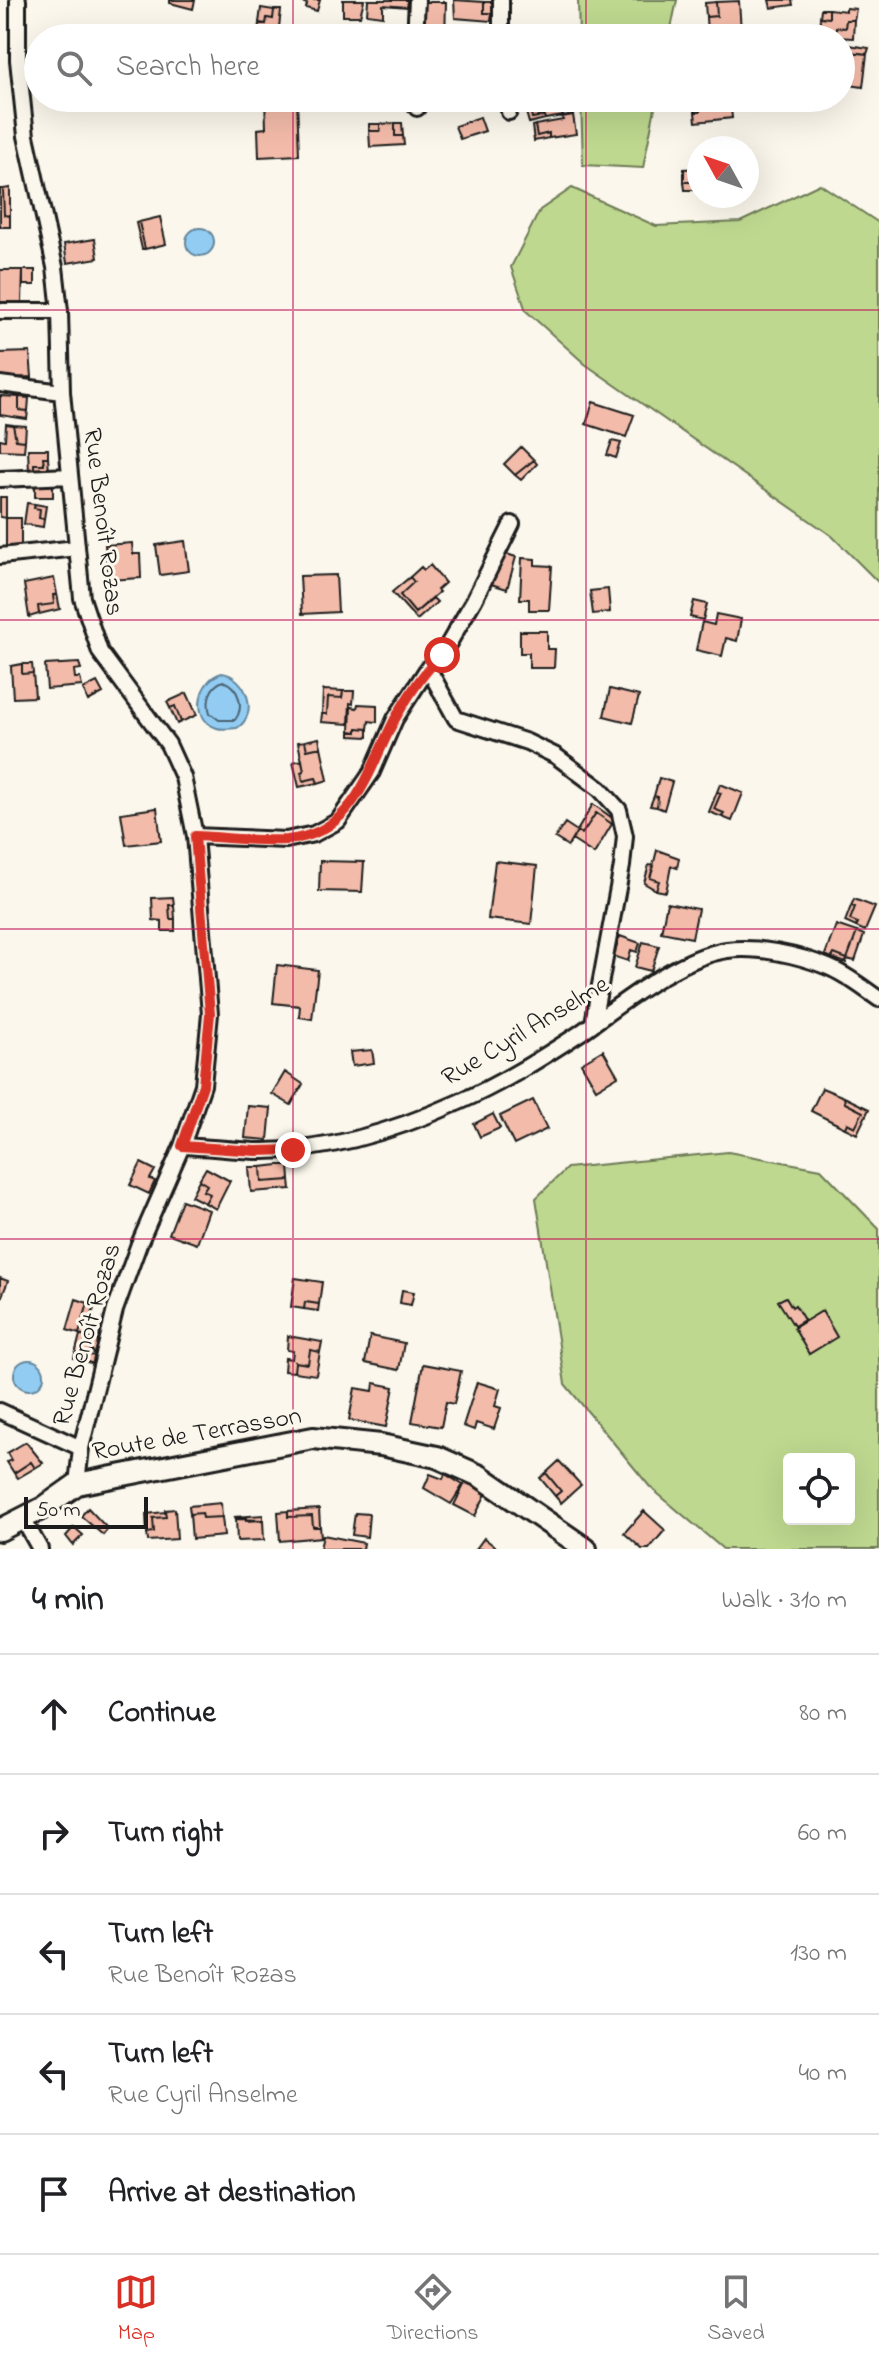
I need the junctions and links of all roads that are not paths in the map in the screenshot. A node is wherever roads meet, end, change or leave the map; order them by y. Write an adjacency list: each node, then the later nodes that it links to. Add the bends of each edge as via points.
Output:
1 (18, 0): 7 (street, Rue Benoît Rozas, via 26,136)
2 (417, 0): 4 (street)
3 (501, 0): 5 (street)
4 (416, 24)
5 (501, 24)
6 (0, 311): 7 (street)
7 (60, 311): 9 (street, Rue Benoît Rozas)
8 (0, 384): 9 (street)
9 (62, 392): 10 (street, Rue Benoît Rozas)
10 (70, 476): 11 (street); 13 (street, Rue Benoît Rozas)
11 (0, 479)
12 (512, 524): 15 (street, via 442,655)
13 (77, 548): 14 (street); 16 (street, Rue Benoît Rozas, via 82,598 100,652 168,744 183,777)
14 (0, 556)
15 (428, 668): 16 (street, via 395,719 372,772 338,821 286,840); 18 (street, via 456,719 556,756 619,810 625,836 622,866)
16 (195, 836): 19 (street, Rue Benoît Rozas, via 210,1014 203,1085)
17 (879, 999): 18 (street, Rue Cyril Anselme, via 830,967 765,951 726,950 655,980)
18 (593, 1023): 19 (street, Rue Cyril Anselme, via 463,1101 377,1135 293,1150)
19 (182, 1146): 21 (street, Rue Benoît Rozas, via 115,1310)
20 (0, 1411): 21 (street)
21 (81, 1448): 22 (street, Rue Benoît Rozas)
22 (77, 1484): 23 (street); 26 (street, Route de Terrasson, via 313,1438 381,1445 437,1457 480,1476)
23 (23, 1519): 24 (street); 25 (street)
24 (0, 1530)
25 (40, 1549)
26 (586, 1549)

